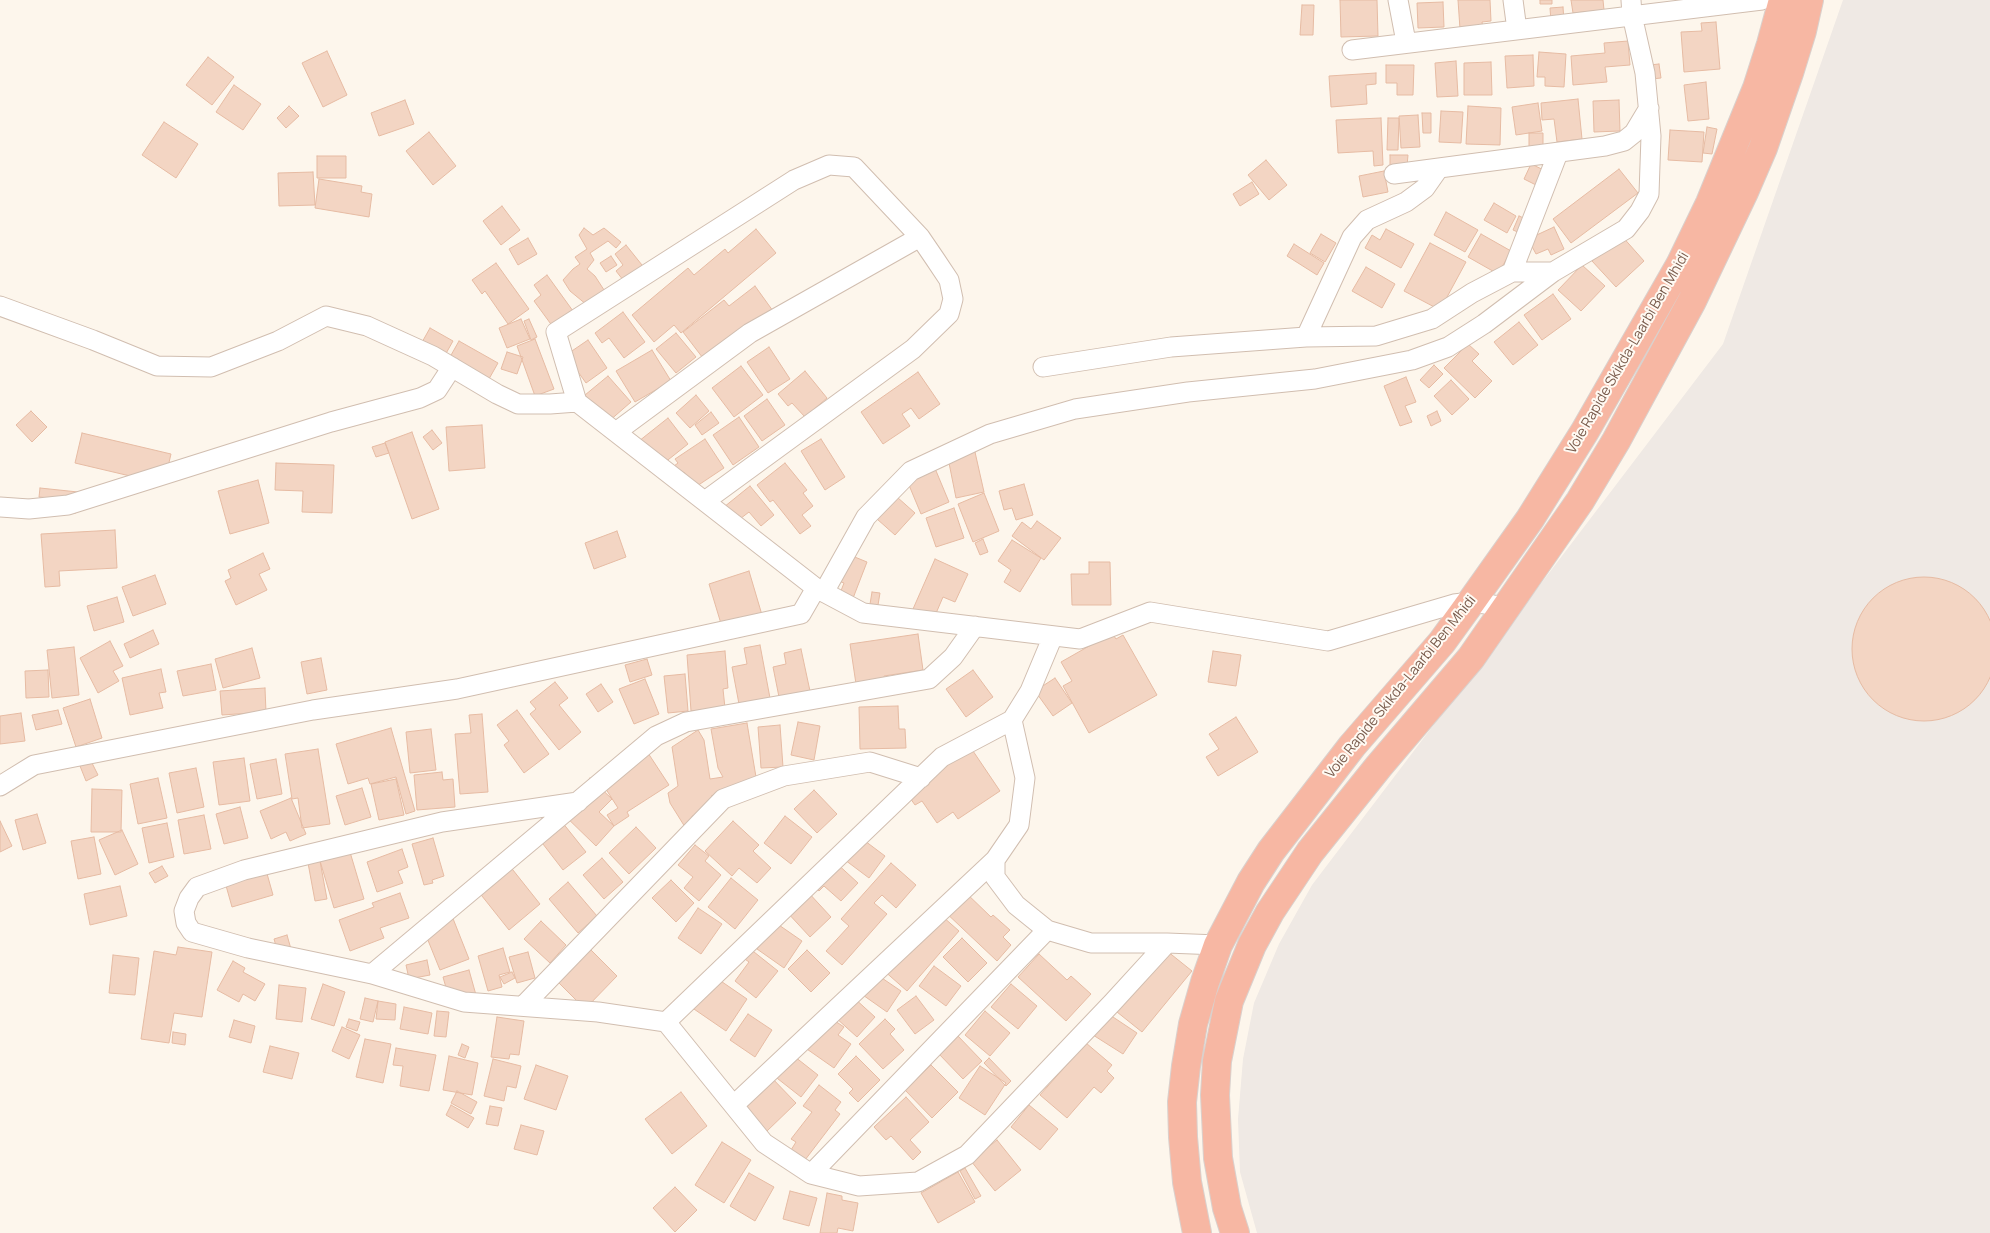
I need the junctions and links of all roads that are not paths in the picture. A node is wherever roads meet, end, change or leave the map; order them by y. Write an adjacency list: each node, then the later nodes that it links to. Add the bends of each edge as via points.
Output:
1 (1398, 0): 8 (street)
2 (1512, 0): 7 (street)
3 (1762, 0): 6 (street)
4 (1783, 0): 26 (highway, Voie Rapide Skikda-Laarbi Ben Mhidi, via 1772,44 1736,142 1680,265 1530,519)
5 (1809, 0): 27 (highway, Voie Rapide Skikda-Laarbi Ben Mhidi, via 1802,31 1762,148 1710,266 1616,441 1580,501)
6 (1631, 7): 7 (street); 10 (street)
7 (1517, 30): 8 (street)
8 (1406, 42): 9 (street)
9 (1352, 50)
10 (1649, 108): 11 (street, via 1634,132 1624,141); 16 (street, via 1652,136 1649,194 1640,211 1626,229)
11 (1558, 153): 12 (street); 15 (street)
12 (1439, 168): 13 (street); 18 (street, via 1425,188 1406,202 1367,220 1352,237)
13 (1394, 174)
14 (920, 236): 21 (street, via 854,167 829,165 794,180 556,332); 22 (street, via 750,333); 23 (street, via 949,280 953,299 949,314 913,349)
15 (1512, 272): 16 (street); 18 (street, via 1423,322 1376,336)
16 (1552, 272): 25 (street, via 1448,347 1412,360 1315,379 1188,392 1075,409 990,434 912,471 866,517)
17 (0, 306): 19 (street, via 157,366 211,367 326,316 367,326)
18 (1306, 337): 20 (street, via 1171,347)
19 (452, 367): 21 (street, via 518,404); 24 (street, via 437,390 420,398 331,422 68,506)
20 (1043, 367)
21 (577, 402): 22 (street)
22 (616, 432): 23 (street)
23 (705, 502): 25 (street)
24 (0, 508)
25 (820, 590): 28 (street, via 863,613); 32 (street, via 801,614 457,689 313,710 34,765)
26 (1471, 602): 27 (street); 29 (street, via 1454,604 1328,641 1150,612 1080,639); 37 (highway, Voie Rapide Skikda-Laarbi Ben Mhidi, via 1442,642 1352,746 1292,823 1251,882)
27 (1507, 607): 44 (highway, Voie Rapide Skikda-Laarbi Ben Mhidi, via 1471,658 1310,852 1270,912 1240,972 1222,1031 1215,1095 1218,1158)
28 (975, 626): 29 (street); 33 (street, via 953,657 929,679 686,722 656,736)
29 (1052, 636): 30 (street, via 1030,691)
30 (1012, 720): 31 (street, via 942,758); 34 (street, via 1025,778 1019,825)
31 (921, 778): 39 (street, via 870,762 784,776 722,799); 40 (street)
32 (0, 786)
33 (578, 802): 38 (street); 38 (street, via 442,822 244,870 197,887 184,911 192,932 248,948)
34 (995, 860): 35 (street, via 995,878 1016,905); 41 (street)
35 (1047, 930): 36 (street, via 1091,943); 42 (street)
36 (1167, 942): 37 (street); 42 (street, via 967,1155 918,1182 858,1186)
37 (1218, 945): 43 (highway, Voie Rapide Skikda-Laarbi Ben Mhidi, via 1193,1024 1182,1102 1186,1182)
38 (372, 974): 39 (street, via 464,1002)
39 (523, 1006): 40 (street)
40 (666, 1022): 41 (street)
41 (734, 1105): 42 (street, via 764,1143)
42 (811, 1174)
43 (1197, 1233)
44 (1235, 1233)

